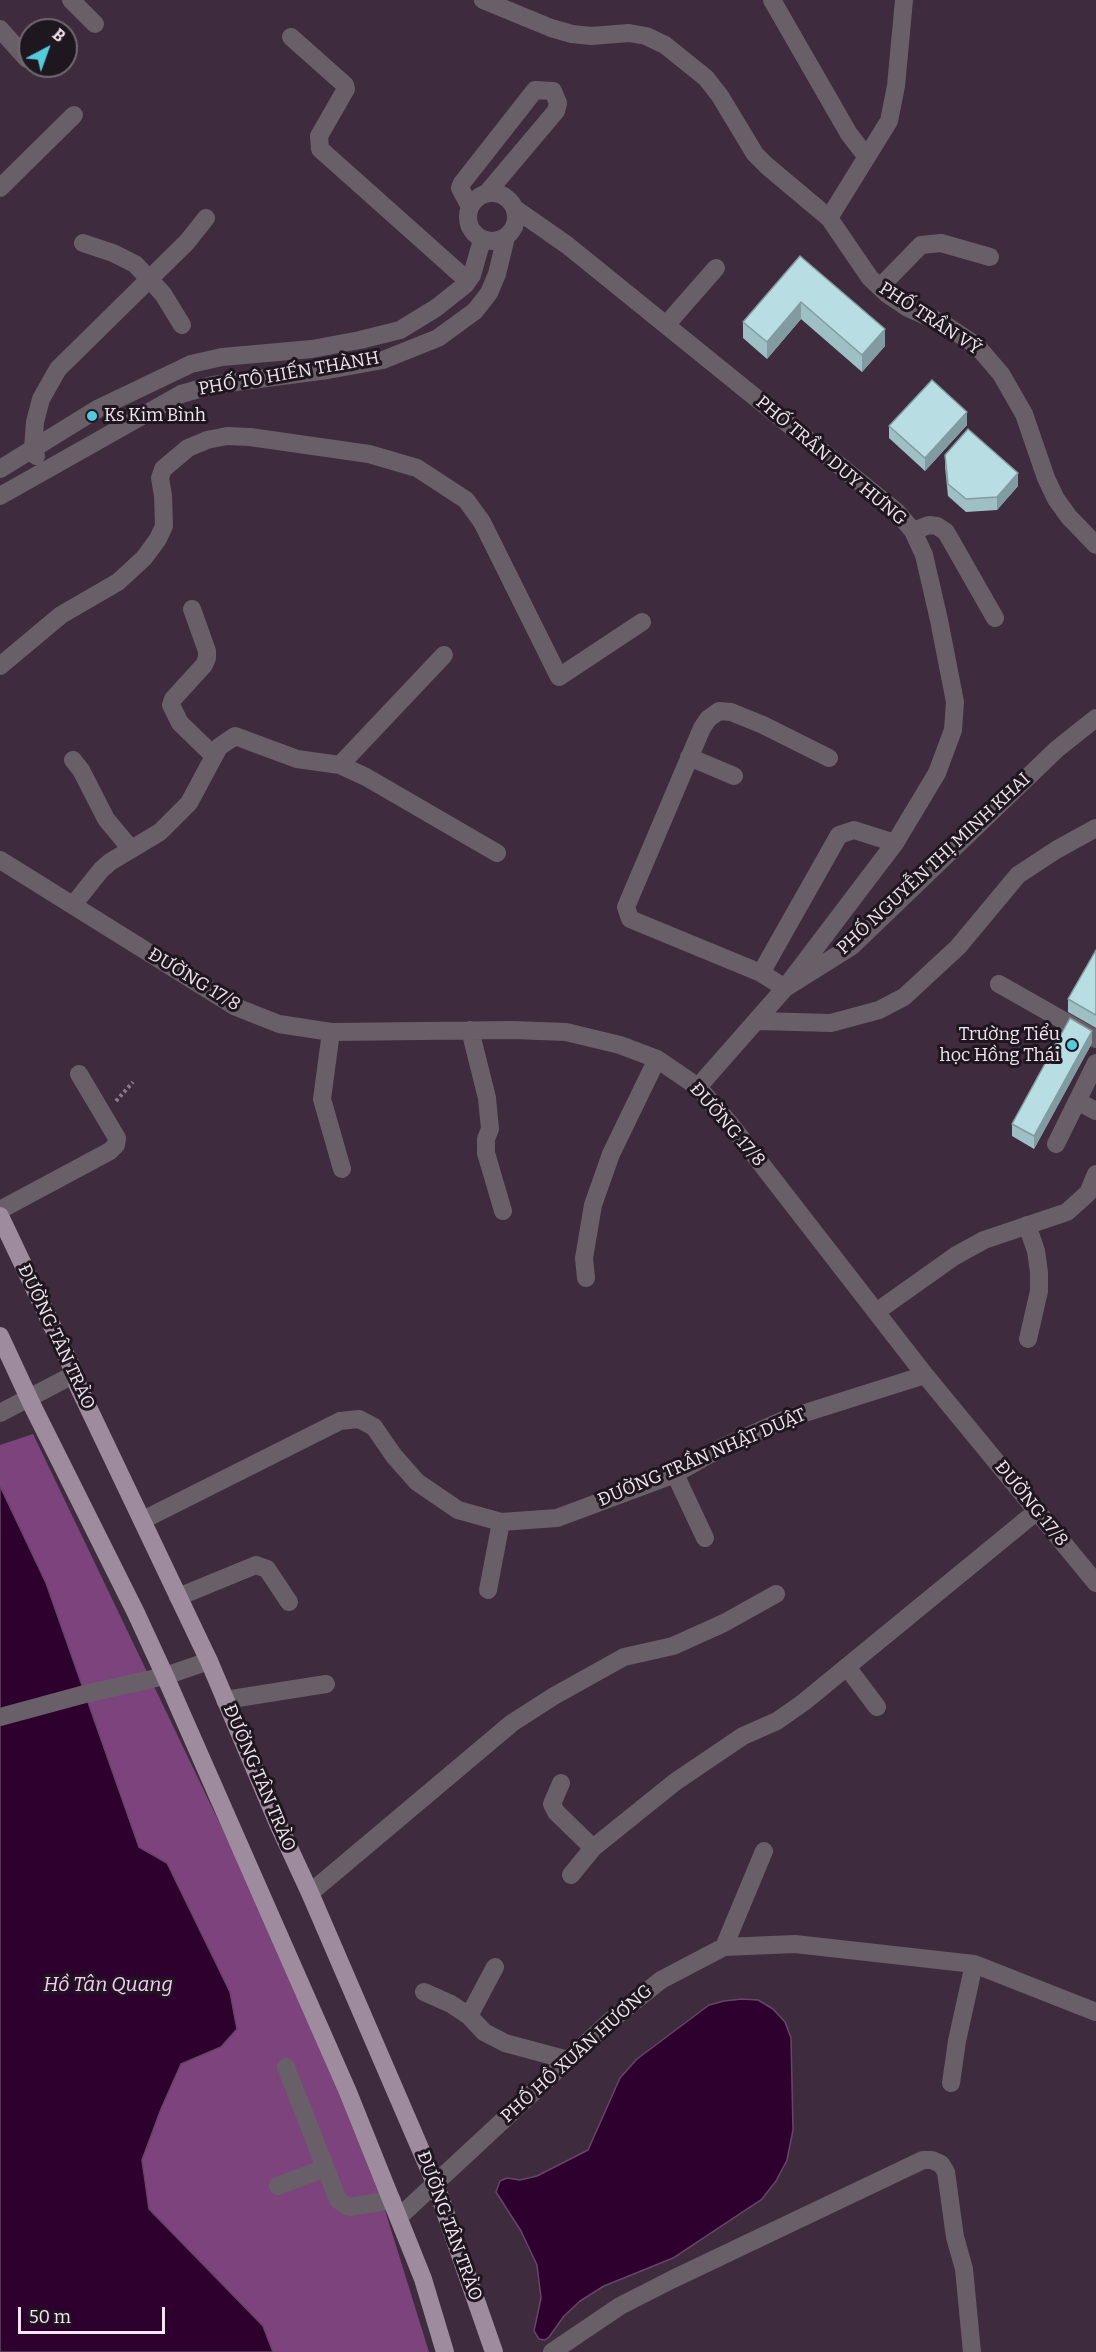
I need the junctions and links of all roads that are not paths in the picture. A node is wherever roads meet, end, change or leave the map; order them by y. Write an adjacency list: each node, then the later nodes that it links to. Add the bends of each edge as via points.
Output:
1 (71, 0): 5 (street)
2 (483, 0): 16 (street, PHỐ TRẦN VỸ, via 572,34 629,33 665,45 706,78 755,154)
3 (772, 0): 10 (street, via 849,134)
4 (904, 0): 10 (street, via 889,121)
5 (95, 24)
6 (0, 29): 8 (street)
7 (291, 37): 23 (street, via 345,85 319,136 320,149)
8 (18, 49)
9 (74, 115): 11 (street)
10 (866, 156): 16 (street)
11 (0, 188)
12 (486, 194): 13 (street); 13 (street, via 556,111 558,103 553,91 535,90 462,183 460,189); 14 (street, via 499,194)
13 (470, 207): 18 (street, via 471,229)
14 (514, 208): 17 (street, PHỐ TÔ HIẾN THÀNH, via 516,222); 26 (street, PHỐ TRẦN DUY HƯNG, via 567,245)
15 (206, 218): 22 (street)
16 (829, 218): 24 (street, PHỐ TRẦN VỸ)
17 (506, 237): 18 (street, via 494,242); 29 (street, PHỐ TÔ HIẾN THÀNH, via 489,293 475,311 438,338 383,360 213,385 181,394)
18 (482, 240): 23 (street, PHỐ TÔ HIẾN THÀNH)
19 (83, 243): 22 (street, via 135,264)
20 (990, 257): 24 (street, via 941,243 921,245)
21 (716, 268): 26 (street)
22 (150, 279): 25 (street); 27 (street, via 58,369 41,399)
23 (468, 281): 27 (street, PHỐ TÔ HIẾN THÀNH, via 436,309 400,330 312,349 222,357 191,364 99,408)
24 (880, 287): 32 (street, PHỐ TRẦN VỸ, via 908,308 944,324 977,346 1001,374 1024,414 1056,499)
25 (182, 325)
26 (666, 325): 31 (street, PHỐ TRẦN DUY HƯNG, via 897,512)
27 (33, 449): 28 (street, PHỐ TÔ HIẾN THÀNH); 29 (street)
28 (0, 469)
29 (42, 472): 30 (street, PHỐ TÔ HIẾN THÀNH)
30 (0, 496)
31 (913, 531): 34 (street, via 928,525 946,532); 46 (street, PHỐ TRẦN DUY HƯNG, via 927,566 955,702 953,730 937,773)
32 (1096, 545)
33 (192, 609): 39 (street, via 207,658 171,705 180,723)
34 (995, 618)
35 (642, 622): 37 (street, via 559,678 482,522 466,500 417,468 369,454 227,436 188,448 163,468 160,478 164,526 144,558 118,582 61,615)
36 (444, 655): 43 (street)
37 (0, 666)
38 (1096, 718): 53 (street, PHỐ NGUYỄN THỊ MINH KHAI, via 1057,749 852,946)
39 (214, 756): 43 (street, via 219,747 235,736 297,759); 47 (street, via 189,803 160,832)
40 (689, 757): 41 (street, via 702,728 719,711 763,725); 44 (street); 51 (street, via 626,908 630,919 636,922)
41 (829, 758)
42 (73, 760): 47 (street, via 106,819)
43 (340, 765): 48 (street)
44 (734, 776)
45 (1096, 828): 54 (street, via 1018,875 958,947 904,997 879,1010 831,1023)
46 (895, 843): 51 (street, via 854,830 839,835); 53 (street, PHỐ TRẦN DUY HƯNG)
47 (131, 849): 50 (street, via 101,870)
48 (497, 853)
49 (0, 860): 50 (street, ĐƯỜNG 17/8)
50 (73, 905): 56 (street, ĐƯỜNG 17/8, via 236,1007 279,1024)
51 (761, 973): 53 (street)
52 (999, 984): 57 (street)
53 (785, 988): 54 (street, PHỐ NGUYỄN THỊ MINH KHAI)
54 (757, 1021): 61 (street, PHỐ NGUYỄN THỊ MINH KHAI)
55 (470, 1030): 56 (street, ĐƯỜNG 17/8); 58 (street, ĐƯỜNG 17/8, via 566,1032); 68 (street, via 488,1098 490,1129 486,1153)
56 (331, 1032): 65 (street, via 322,1099)
57 (1096, 1039)
58 (657, 1059): 61 (street, ĐƯỜNG 17/8); 71 (street, via 611,1154 593,1205 584,1258)
59 (1096, 1063): 62 (street)
60 (79, 1074): 67 (street, via 117,1138 116,1145)
61 (698, 1087): 72 (street, ĐƯỜNG 17/8)
62 (1077, 1101): 63 (street); 64 (street)
63 (1096, 1111)
64 (1056, 1144)
65 (342, 1169)
66 (1096, 1174): 70 (street, via 1088,1193 1067,1212)
67 (0, 1210)
68 (503, 1211)
69 (0, 1216): 75 (main road, ĐƯỜNG TÂN TRÀO)
70 (1027, 1225): 72 (street, via 984,1240 955,1256); 74 (street, via 1039,1272 1039,1291)
71 (586, 1278)
72 (876, 1312): 76 (street, ĐƯỜNG 17/8)
73 (0, 1336): 77 (main road)
74 (1028, 1339)
75 (75, 1374): 77 (street); 81 (main road, ĐƯỜNG TÂN TRÀO)
76 (925, 1375): 79 (street, ĐƯỜNG TRẦN NHẬT DUẬT, via 786,1419); 80 (street, ĐƯỜNG 17/8)
77 (29, 1398): 78 (street); 91 (main road)
78 (0, 1413)
79 (675, 1474): 82 (street, ĐƯỜNG TRẦN NHẬT DUẬT, via 557,1518); 83 (street)
80 (1037, 1511): 84 (street, ĐƯỜNG 17/8); 90 (street)
81 (143, 1520): 82 (street, ĐƯỜNG TRẦN NHẬT DUẬT, via 340,1421 359,1419 374,1427 417,1482 458,1510); 87 (main road, ĐƯỜNG TÂN TRÀO)
82 (501, 1522): 85 (street)
83 (705, 1538)
84 (1096, 1583)
85 (488, 1590)
86 (776, 1594): 100 (street, via 673,1646 624,1657 546,1701 512,1723)
87 (178, 1597): 88 (street, via 256,1565 267,1569); 89 (main road, ĐƯỜNG TÂN TRÀO)
88 (289, 1602)
89 (209, 1661): 91 (street); 93 (main road, ĐƯỜNG TÂN TRÀO)
90 (847, 1667): 94 (street); 97 (street, via 777,1720 743,1736 692,1770)
91 (165, 1676): 95 (street); 113 (main road)
92 (326, 1684): 93 (street)
93 (225, 1700): 100 (main road, ĐƯỜNG TÂN TRÀO)
94 (877, 1707)
95 (0, 1718)
96 (561, 1783): 97 (street, via 552,1804)
97 (593, 1848): 99 (street)
98 (764, 1851): 101 (street)
99 (571, 1875)
100 (310, 1893): 111 (main road, ĐƯỜNG TÂN TRÀO)
101 (724, 1947): 102 (street, PHỐ HỒ XUÂN HƯƠNG, via 795,1944); 107 (street, PHỐ HỒ XUÂN HƯƠNG, via 661,1980)
102 (974, 1964): 105 (street, PHỐ HỒ XUÂN HƯƠNG); 109 (street)
103 (495, 1967): 106 (street)
104 (424, 1992): 106 (street)
105 (1096, 2012)
106 (469, 2016): 107 (street, via 484,2032 505,2043)
107 (568, 2060): 111 (street, PHỐ HỒ XUÂN HƯƠNG)
108 (286, 2067): 110 (street)
109 (951, 2083)
110 (325, 2168): 112 (street); 113 (street, via 338,2200 349,2207)
111 (435, 2182): 113 (street, PHỐ HỒ XUÂN HƯƠNG); 115 (main road, ĐƯỜNG TÂN TRÀO)
112 (278, 2186)
113 (396, 2208): 114 (main road)
114 (445, 2352)
115 (494, 2352)
116 (552, 2352): 117 (street, via 620,2306 923,2160 941,2164 946,2172 955,2237 964,2269)
117 (972, 2352)

